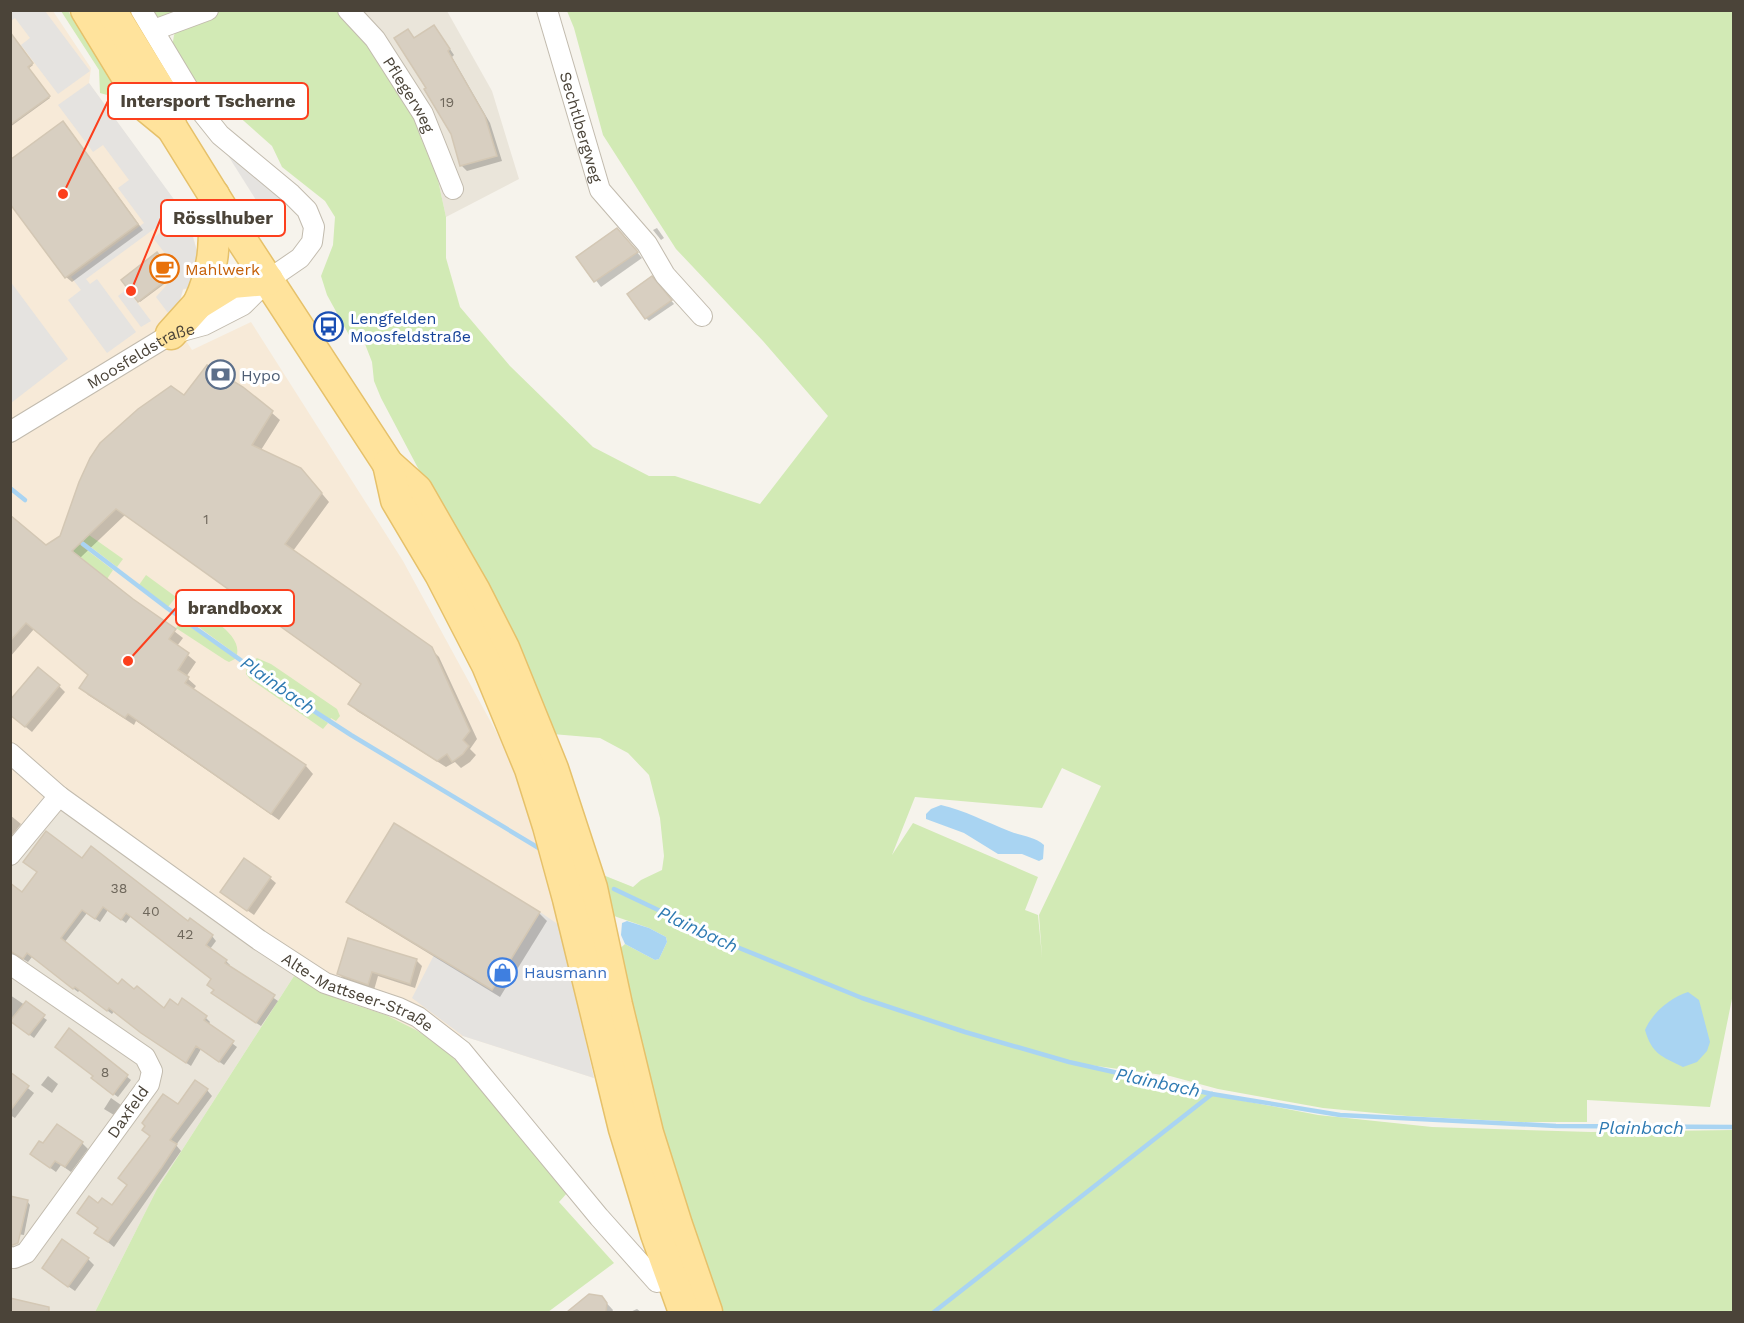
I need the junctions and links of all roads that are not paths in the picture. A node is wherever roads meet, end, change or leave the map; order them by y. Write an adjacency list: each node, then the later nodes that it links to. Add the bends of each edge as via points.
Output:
1 (86, 10): 8 (main road, via 144,105)
2 (111, 10): 8 (main road, via 162,93)
3 (141, 10): 7 (street)
4 (208, 10): 7 (street)
5 (348, 10): 9 (street, Pflegerweg, via 375,39 423,114)
6 (548, 10): 13 (street, Sechtlbergweg, via 600,190)
7 (154, 30): 11 (street, Moosfeldstraße, via 220,135 307,210 314,227 312,242 300,258)
8 (172, 128): 10 (main road)
9 (453, 189)
10 (214, 195): 11 (main road); 12 (main road, via 213,262)
11 (268, 280): 12 (main road, via 232,283); 14 (street, Moosfeldstraße, via 243,305 204,325); 16 (main road)
12 (198, 304): 14 (main road)
13 (702, 316)
14 (171, 334): 15 (street, Moosfeldstraße)
15 (10, 432)
16 (388, 464): 23 (main road, via 396,500 487,665 530,769 568,898 624,1129); 24 (main road, via 417,490 475,591 504,648 553,769 592,888 648,1133)
17 (10, 753): 18 (street, Alte-Mattseer-Straße)
18 (59, 796): 19 (street); 22 (street, Alte-Mattseer-Straße, via 325,983 399,1008 434,1028 462,1051)
19 (10, 855)
20 (10, 964): 21 (street, Daxfeld, via 145,1057 152,1071 149,1084 26,1253)
21 (10, 1257)
22 (657, 1282)
23 (684, 1312)
24 (707, 1312)

